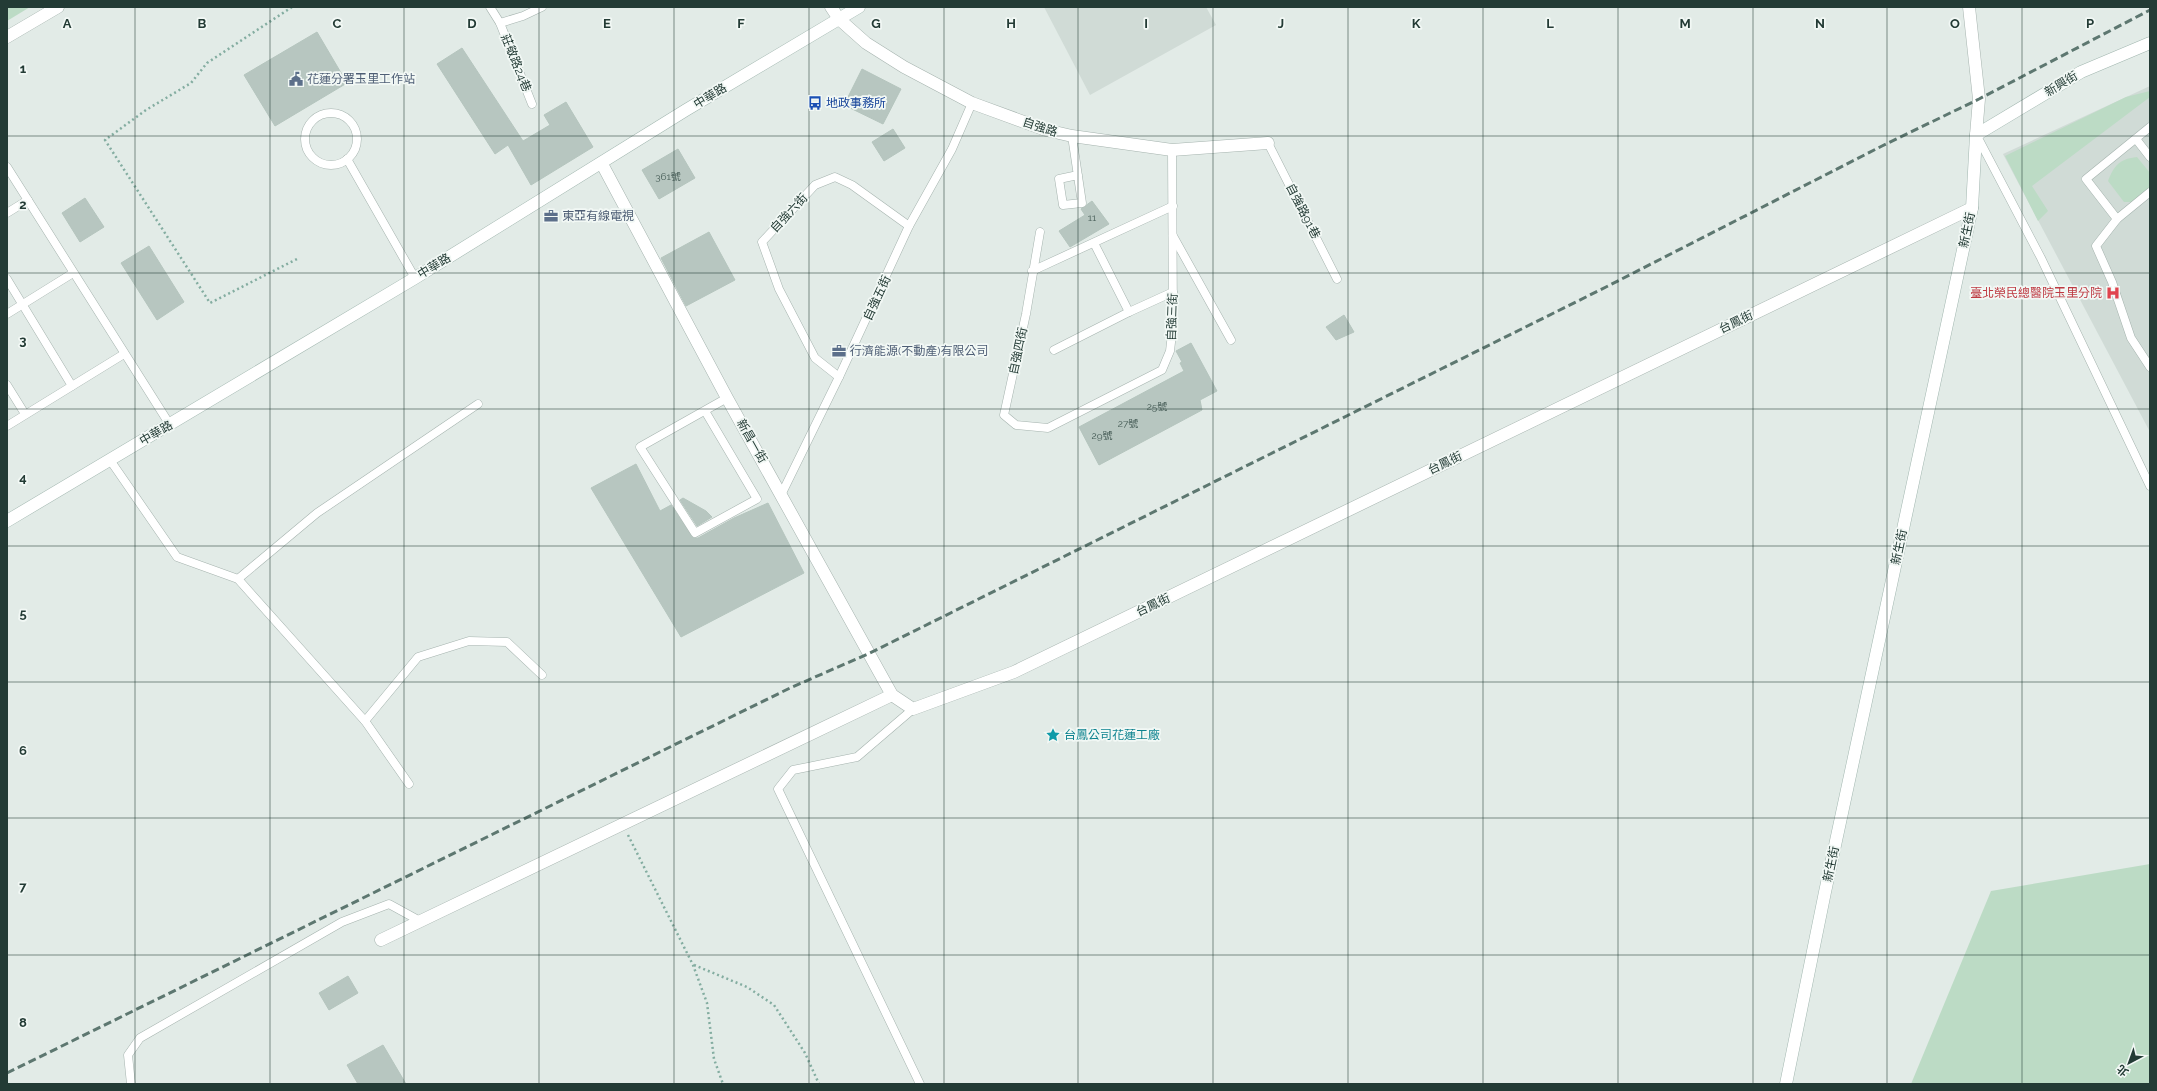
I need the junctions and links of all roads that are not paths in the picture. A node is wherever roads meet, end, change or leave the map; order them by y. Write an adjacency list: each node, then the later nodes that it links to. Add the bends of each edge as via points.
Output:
1 (58, 7): 9 (street)
2 (490, 7): 8 (lane, 莊敬路24巷)
3 (542, 7): 8 (lane, 莊敬路24巷)
4 (831, 7): 7 (street, 自強路)
5 (859, 7): 7 (street, 中華路)
6 (1969, 7): 14 (street, 新生街, via 1978,99)
7 (839, 19): 11 (street, 自強路, via 866,43 904,67); 21 (street, 中華路, via 686,110)
8 (500, 23): 12 (lane, 莊敬路24巷)
9 (7, 37)
10 (2150, 42): 14 (street, 新興街, via 2081,72)
11 (972, 103): 15 (street, 自強路, via 1046,130); 30 (lane, 自強五街, via 952,149)
12 (532, 104)
13 (2150, 127): 16 (lane)
14 (1976, 135): 27 (street, 新生街); 58 (lane, via 2041,258)
15 (1072, 136): 18 (street, 自強路); 23 (lane)
16 (2136, 139): 19 (lane); 29 (lane, via 2086,179)
17 (1268, 143): 18 (street, 自強路); 38 (lane, 自強路91巷)
18 (1172, 150): 26 (lane, 自強三街)
19 (2150, 156)
20 (347, 159): 20 (lane, via 353,153 357,140 355,128 350,120 337,113 319,115 306,129 306,147 310,155 317,161 331,165); 36 (lane)
21 (602, 164): 36 (street, 中華路); 50 (street, 新昌一街)
22 (7, 166): 25 (lane)
23 (1078, 175)
24 (2150, 192): 29 (lane)
25 (28, 200): 28 (lane); 35 (lane)
26 (1173, 206): 32 (lane, 自強三街); 33 (lane)
27 (1972, 208): 64 (street, 台鳳街, via 1021,669); 71 (street, 新生街)
28 (7, 212)
29 (2117, 219): 46 (lane, via 2096,246 2112,282 2131,338)
30 (910, 226): 47 (lane, 自強五街); 47 (lane, 自強六街, via 852,185 835,177 815,185 762,242 780,289 815,358)
31 (1040, 232): 34 (lane, 自強四街)
32 (1173, 236): 39 (lane, 自強三街); 43 (lane)
33 (1094, 243): 34 (lane); 41 (lane)
34 (1032, 271): 55 (lane, 自強四街, via 1026,314 1004,415)
35 (73, 273): 40 (lane); 45 (lane)
36 (415, 278): 54 (street, 中華路)
37 (7, 279): 40 (lane)
38 (1337, 279)
39 (1173, 292): 41 (lane); 55 (lane, 自強三街, via 1170,350 1162,370 1048,428)
40 (22, 304): 42 (lane); 49 (lane)
41 (1129, 312): 44 (lane)
42 (7, 314)
43 (1231, 340)
44 (1054, 350)
45 (124, 354): 49 (lane); 54 (lane)
46 (2150, 367)
47 (839, 377): 59 (lane, 自強五街)
48 (7, 385): 53 (lane)
49 (72, 386): 53 (lane)
50 (727, 398): 52 (lane); 59 (street, 新昌一街)
51 (478, 404): 61 (lane, via 317,513)
52 (705, 411): 52 (lane, via 640,447 695,533 757,499)
53 (25, 414): 56 (lane)
54 (170, 425): 57 (street, 中華路)
55 (1016, 425)
56 (7, 426)
57 (110, 460): 60 (street, 中華路); 61 (lane, via 177,557)
58 (2150, 486)
59 (782, 494): 63 (street, 新昌一街)
60 (7, 521)
61 (238, 579): 65 (lane)
62 (542, 675): 65 (lane, via 508,642 469,641 418,657)
63 (892, 695): 64 (street, 新昌一街); 67 (street)
64 (913, 709): 70 (lane, via 857,757 793,770 778,789)
65 (365, 721): 66 (lane)
66 (409, 784)
67 (420, 921): 68 (street); 69 (lane, via 389,904 342,922 140,1038 128,1055)
68 (381, 940)
69 (131, 1084)
70 (920, 1084)
71 (1786, 1084)

